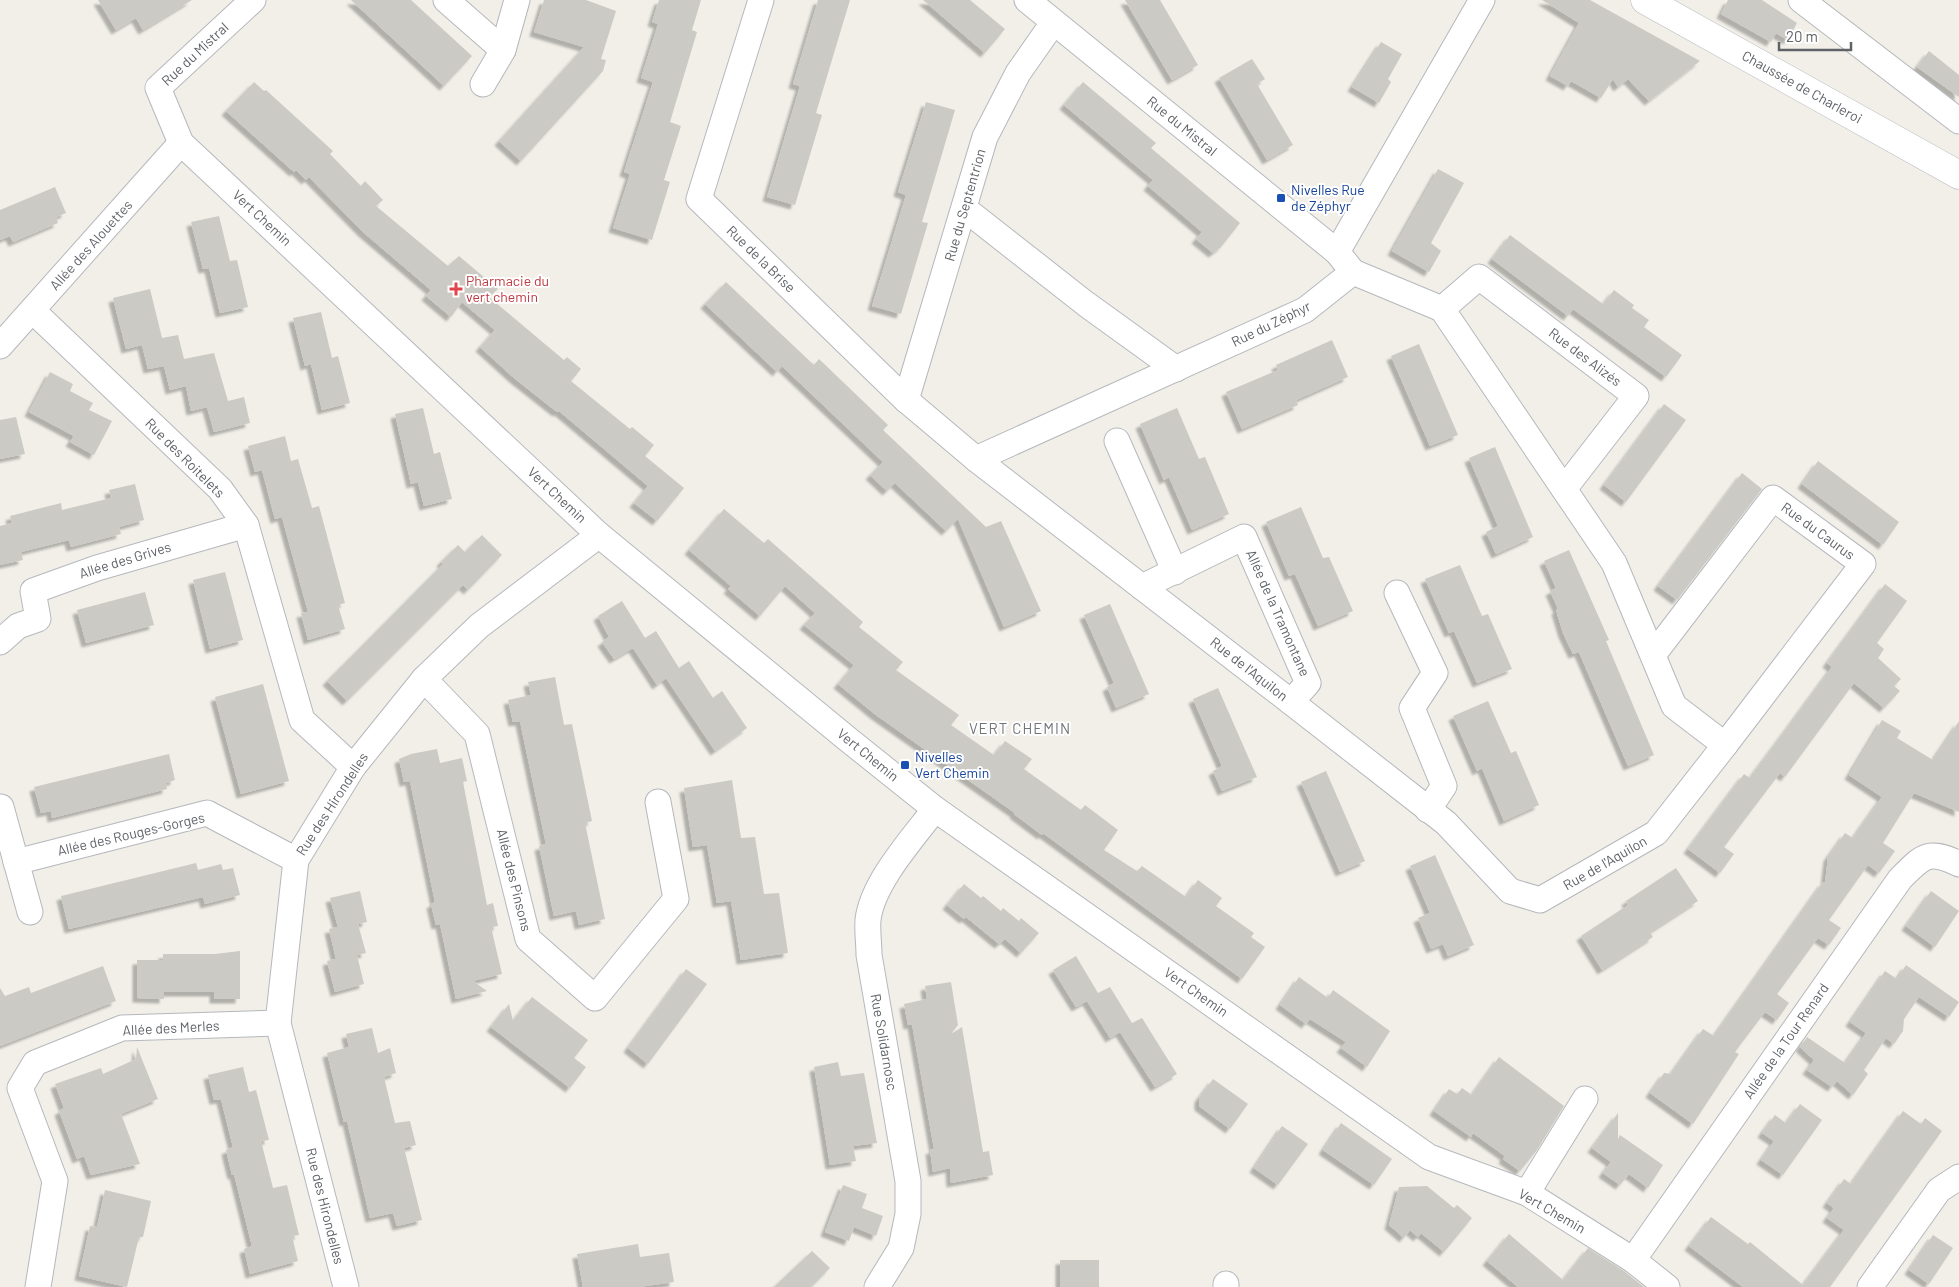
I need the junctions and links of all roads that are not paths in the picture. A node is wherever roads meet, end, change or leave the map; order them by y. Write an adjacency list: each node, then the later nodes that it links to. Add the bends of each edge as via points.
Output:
1 (253, 0): 13 (street, Rue du Mistral, via 158,88)
2 (446, 0): 10 (street)
3 (517, 0): 10 (street)
4 (760, 0): 22 (street, Rue de la Brise, via 699,199)
5 (1027, 0): 9 (street, Rue du Mistral)
6 (1482, 0): 16 (street)
7 (1645, 0): 14 (main road, Chaussée de Charleroi)
8 (1800, 0): 12 (street)
9 (1053, 23): 15 (street, Rue du Septentrion, via 1018,73 985,138); 16 (street, Rue du Mistral)
10 (503, 50): 11 (street)
11 (483, 84)
12 (1959, 121)
13 (181, 143): 19 (street, Allée des Alouettes); 27 (street, Vert Chemin)
14 (1959, 174)
15 (965, 209): 21 (street, via 1086,304); 22 (street, Rue du Septentrion)
16 (1337, 252): 17 (street)
17 (1353, 272): 18 (street); 21 (street, Rue du Zéphyr, via 1305,310)
18 (1442, 309): 25 (street); 25 (street, Rue des Alizés, via 1479,277 1636,396)
19 (33, 310): 20 (street, Allée des Alouettes); 26 (street, Rue des Roitelets, via 220,490)
20 (0, 346)
21 (1176, 369): 24 (street, Rue du Zéphyr)
22 (906, 400): 24 (street, Rue de la Brise)
23 (1117, 440): 28 (street)
24 (976, 459): 29 (street, Rue de l'Aquilon)
25 (1564, 489): 32 (street, via 1614,563)
26 (246, 525): 31 (street, Allée des Grives, via 97,568 33,591 38,619 18,626); 36 (street, Rue des Roitelets, via 302,720)
27 (600, 534): 33 (street, Rue des Hirondelles, via 479,626); 39 (street, Vert Chemin)
28 (1175, 572): 29 (street, Allée de la Tramontane); 34 (street, Allée de la Tramontane, via 1244,537 1308,682)
29 (1142, 587): 34 (street, Rue de l'Aquilon)
30 (1397, 593): 40 (street, via 1434,673 1412,708 1444,786)
31 (0, 642)
32 (1653, 655): 35 (street, via 1674,706); 35 (street, Rue du Caurus, via 1773,498 1863,564)
33 (424, 680): 36 (street, Rue des Hirondelles); 37 (street, Allée des Pinsons, via 477,734 528,939 595,998 676,899)
34 (1291, 702): 40 (street, Rue de l'Aquilon)
35 (1725, 745): 40 (street, Rue de l'Aquilon, via 1656,833 1540,900 1510,891 1446,823)
36 (353, 767): 41 (street, Rue des Hirondelles)
37 (658, 802)
38 (1, 807): 42 (street)
39 (935, 809): 48 (street, Vert Chemin, via 1430,1157); 52 (street, Rue Solidarnosc, via 883,880 868,919 869,955 908,1181 908,1214 901,1248)
40 (1428, 810)
41 (296, 860): 42 (street, Allée des Rouges-Gorges, via 207,813); 45 (street, Rue des Hirondelles)
42 (16, 862): 44 (street)
43 (1959, 864): 49 (street, Allée de la Tour Renard, via 1943,856 1922,858 1900,879)
44 (30, 912)
45 (278, 1023): 50 (street, Allée des Merles, via 122,1028 35,1063 20,1088 56,1181); 51 (street, Rue des Hirondelles)
46 (1585, 1099): 48 (street)
47 (1959, 1177): 54 (street, via 1938,1190)
48 (1528, 1193): 49 (street, Vert Chemin)
49 (1633, 1260): 53 (street, Vert Chemin)
50 (38, 1287)
51 (346, 1287)
52 (877, 1287)
53 (1668, 1287)
54 (1870, 1287)

